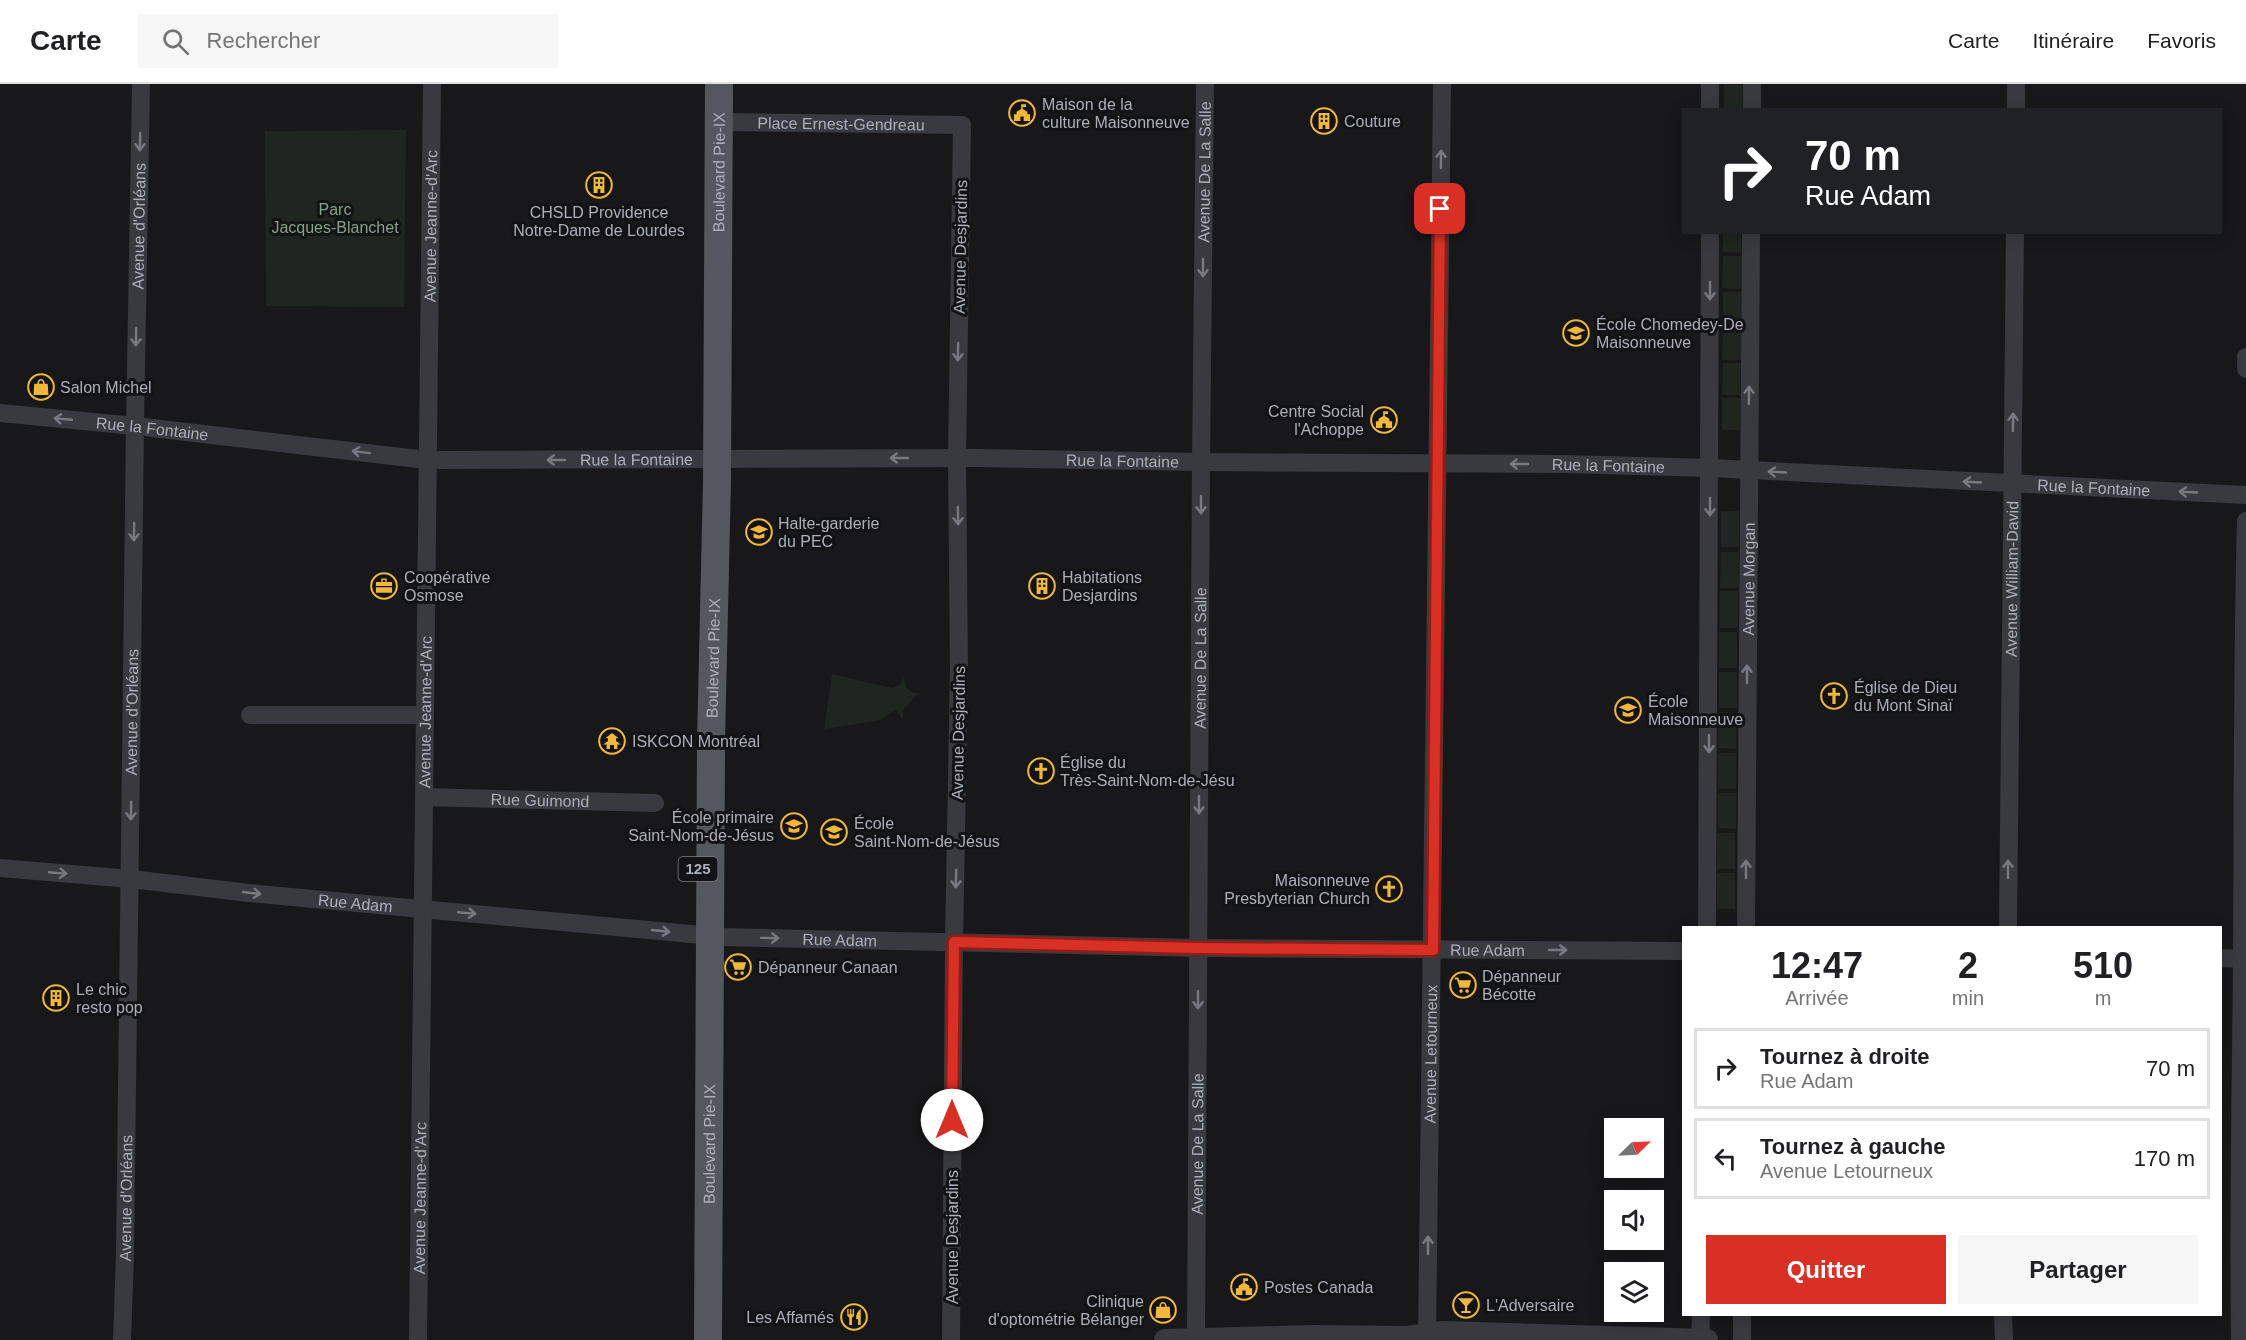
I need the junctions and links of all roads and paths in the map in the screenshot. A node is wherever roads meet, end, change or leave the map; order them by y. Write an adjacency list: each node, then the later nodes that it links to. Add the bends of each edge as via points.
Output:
1 (141, 84): 21 (street, Avenue d'Orléans, one-way to 21)
2 (432, 84): 24 (street, Avenue Jeanne-d'Arc)
3 (704, 84): 22 (main road, Boulevard Pie-IX)
4 (719, 84): 13 (main road, Boulevard Pie-IX)
5 (1205, 84): 25 (street, Avenue De La Salle, one-way to 25)
6 (1442, 84): 26 (street, Avenue Letourneux, one-way to 6)
7 (1710, 84): 10 (street)
8 (1752, 84): 11 (street)
9 (2016, 84): 12 (street)
10 (1710, 108)
11 (1752, 108)
12 (2016, 108)
13 (719, 122): 14 (street, Place Ernest-Gendreau); 22 (main road, Boulevard Pie-IX)
14 (962, 125): 23 (street, Avenue Desjardins, one-way to 23)
15 (1710, 234): 27 (street, one-way to 27)
16 (1750, 234): 28 (street, Avenue Morgan, one-way to 16)
17 (2015, 234): 29 (street, Avenue William-David, one-way to 17)
18 (2246, 357): 19 (street)
19 (2246, 369)
20 (0, 413): 21 (street, Rue la Fontaine, one-way to 20)
21 (135, 426): 24 (street, Rue la Fontaine, one-way to 21); 37 (street, Avenue d'Orléans, one-way to 37)
22 (707, 458): 23 (street, Rue la Fontaine, one-way to 22); 24 (street, Rue la Fontaine, one-way to 24); 42 (main road, Boulevard Pie-IX, via 711,741); 42 (main road, Boulevard Pie-IX / 125, via 699,803)
23 (957, 458): 25 (street, Rue la Fontaine); 43 (street, Avenue Desjardins, one-way to 43, via 959,668)
24 (427, 460): 33 (street, Avenue Jeanne-d'Arc)
25 (1201, 462): 26 (street, Rue la Fontaine); 44 (street, Avenue De La Salle, one-way to 44)
26 (1437, 463): 27 (street, Rue la Fontaine, one-way to 26); 45 (street, Avenue Letourneux)
27 (1710, 468): 28 (street, Rue la Fontaine); 39 (street, one-way to 39)
28 (1748, 470): 29 (street, Rue la Fontaine, one-way to 28); 40 (street, Avenue Morgan, one-way to 28)
29 (2012, 484): 30 (street, Rue la Fontaine, one-way to 29); 41 (street, Avenue William-David, one-way to 29)
30 (2246, 495)
31 (2246, 521): 48 (street, via 2241,813)
32 (250, 715): 33 (street)
33 (425, 715): 34 (street, Avenue Jeanne-d'Arc)
34 (424, 797): 35 (street, Rue Guimond); 38 (street, Avenue Jeanne-d'Arc)
35 (655, 803)
36 (0, 868): 37 (street, Rue Adam, one-way to 37)
37 (131, 879): 38 (street, Rue Adam, one-way to 38); 54 (street, Avenue d'Orléans)
38 (422, 909): 42 (street, Rue Adam, one-way to 42); 55 (street, Avenue Jeanne-d'Arc)
39 (1707, 926)
40 (1746, 926)
41 (2008, 926)
42 (704, 935): 43 (street, Rue Adam, one-way to 43); 56 (main road, Boulevard Pie-IX / 125, via 694,1051); 57 (main road, Boulevard Pie-IX, via 709,954)
43 (954, 942): 44 (street, Rue Adam); 58 (street, Avenue Desjardins)
44 (1198, 948): 45 (street, Rue Adam); 53 (street, Avenue De La Salle, one-way to 53)
45 (1433, 950): 46 (street, Rue Adam, one-way to 46); 52 (street, Avenue Letourneux, one-way to 45)
46 (1682, 951)
47 (2222, 958): 48 (street)
48 (2244, 959): 64 (street, via 2238,1230)
49 (1701, 1316): 60 (street)
50 (1742, 1316): 62 (street)
51 (2003, 1316): 63 (street)
52 (1427, 1337): 53 (street); 60 (street, via 1444,1332)
53 (1196, 1339): 59 (street)
54 (123, 1340)
55 (418, 1340)
56 (691, 1340)
57 (708, 1340)
58 (951, 1340)
59 (1165, 1340)
60 (1700, 1340): 61 (street)
61 (1707, 1340)
62 (1742, 1340)
63 (2004, 1340)
64 (2240, 1340)

